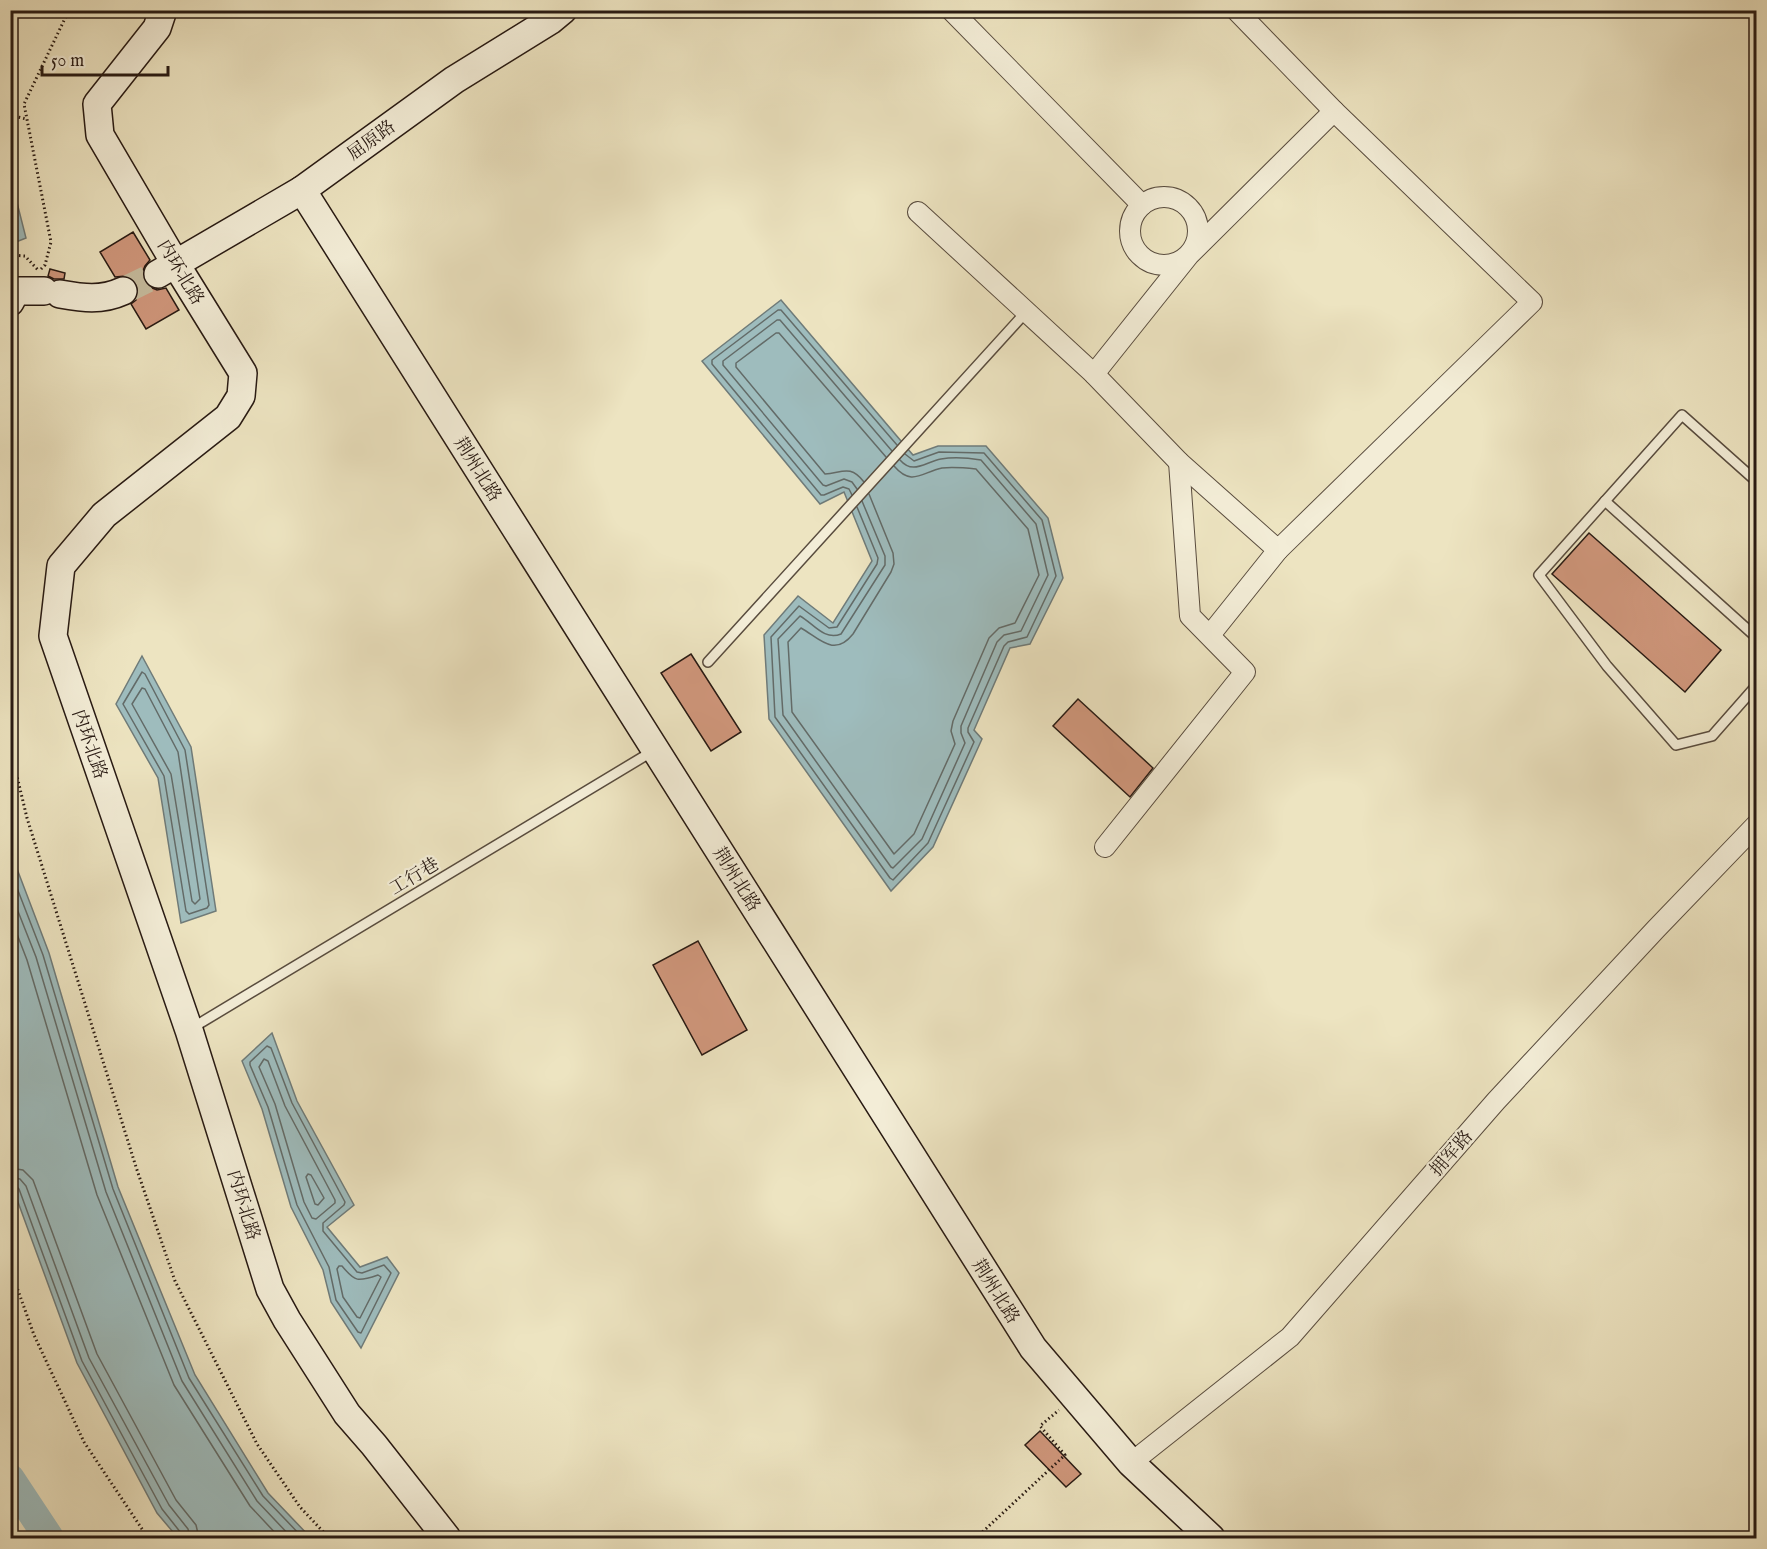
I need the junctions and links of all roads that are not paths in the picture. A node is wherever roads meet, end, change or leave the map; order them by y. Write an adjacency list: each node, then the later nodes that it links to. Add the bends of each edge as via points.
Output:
1 (163, 10): 10 (street, 内环北路, via 157,28 98,104 100,135)
2 (563, 10): 6 (street, 屈原路, via 454,80)
3 (951, 10): 7 (street)
4 (1236, 10): 5 (street)
5 (1334, 111): 9 (street); 18 (street, via 1532,302)
6 (302, 190): 10 (street, 屈原路); 23 (street, 荆州北路)
7 (1142, 205): 9 (street, via 1163,197 1185,204 1193,212 1198,235); 9 (street, via 1130,223 1132,245 1139,255 1158,265 1180,262)
8 (918, 212): 13 (street)
9 (1189, 255): 14 (street)
10 (166, 268): 26 (street, 内环北路, via 243,373 241,396 228,417 104,515 61,566 53,636)
11 (123, 291): 12 (street, via 109,298 79,297 47,285)
12 (14, 296)
13 (1026, 312): 14 (street); 21 (lane)
14 (1094, 374): 15 (street)
15 (1179, 462): 18 (street); 19 (street, via 1190,616)
16 (1756, 481): 17 (lane, via 1682,415)
17 (1605, 501): 20 (lane); 22 (lane, via 1539,575 1608,666 1676,745 1712,736)
18 (1278, 550): 19 (street)
19 (1210, 636): 25 (street, via 1245,672)
20 (1756, 637)
21 (708, 662)
22 (1756, 686)
23 (655, 750): 26 (lane, 工行巷); 27 (street, 荆州北路, via 1033,1348)
24 (1756, 825): 27 (street, 拥军路, via 1496,1101 1290,1337)
25 (1105, 847)
26 (189, 1030): 28 (street, 内环北路, via 270,1289 347,1414)
27 (1131, 1463): 29 (street, 荆州北路)
28 (447, 1539)
29 (1211, 1539)

